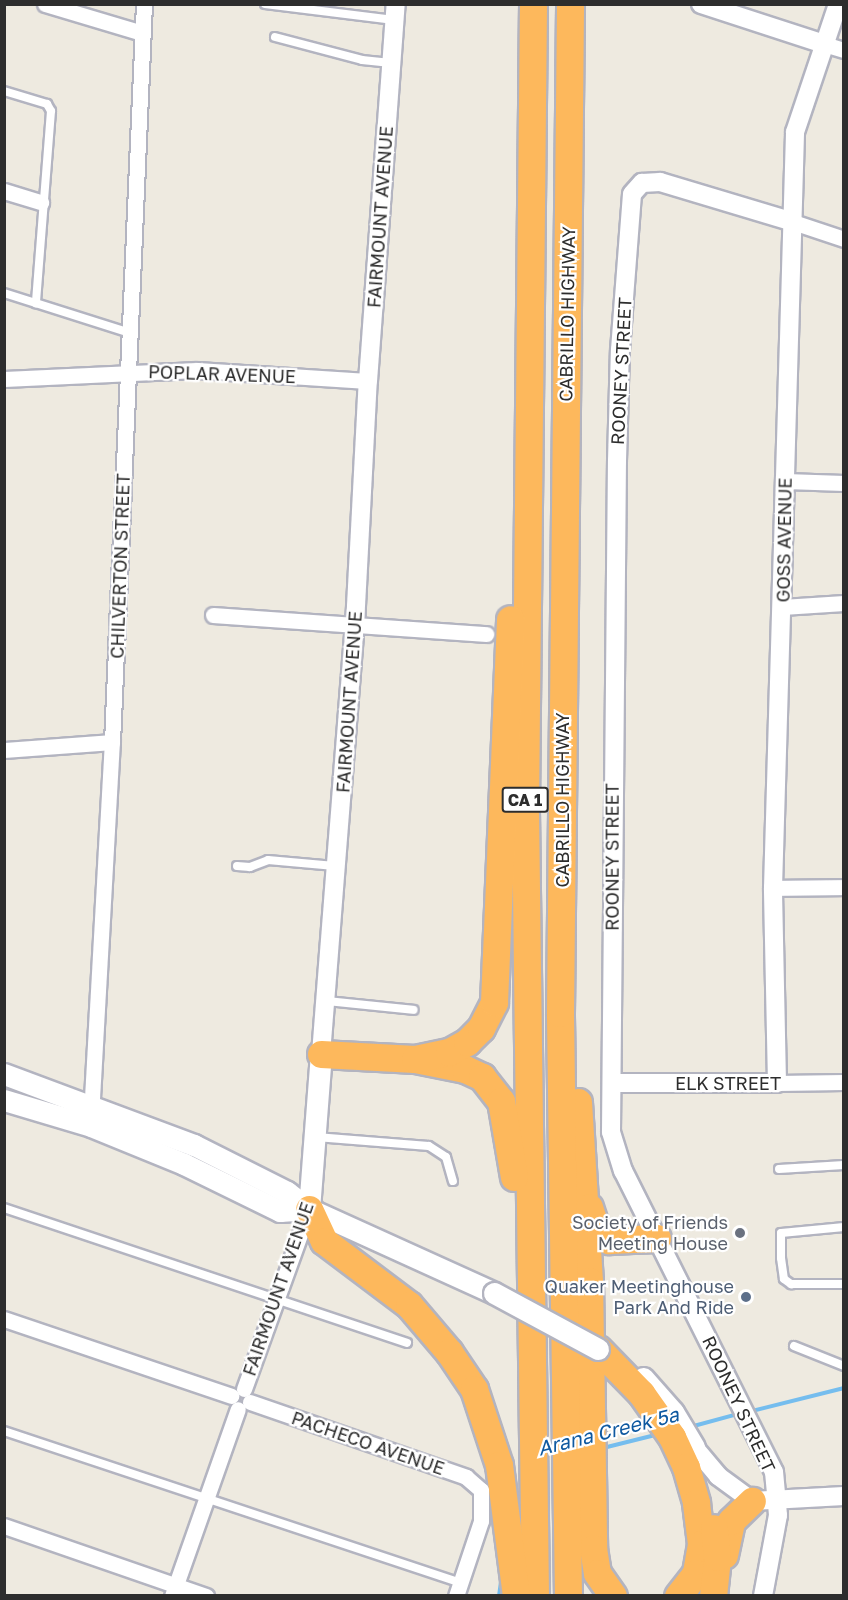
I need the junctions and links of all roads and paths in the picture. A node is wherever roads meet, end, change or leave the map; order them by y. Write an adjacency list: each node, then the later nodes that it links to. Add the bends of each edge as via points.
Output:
1 (45, 4): 9 (street)
2 (144, 4): 9 (street, CHILVERTON STREET)
3 (265, 4): 8 (lane)
4 (533, 4): 27 (highway, CABRILLO HIGHWAY / CA 1)
5 (570, 4): 39 (highway, CABRILLO HIGHWAY / CA 1)
6 (701, 4): 11 (street)
7 (838, 4): 11 (street, GOSS AVENUE)
8 (395, 12): 13 (street, FAIRMOUNT AVENUE)
9 (142, 33): 21 (street, CHILVERTON STREET)
10 (275, 37): 13 (lane, via 362,60)
11 (824, 44): 12 (street); 17 (street, GOSS AVENUE, via 795,132)
12 (843, 50)
13 (392, 63): 24 (street, FAIRMOUNT AVENUE)
14 (4, 91): 16 (lane, via 47,104 51,111)
15 (4, 191): 16 (street)
16 (41, 202): 20 (lane)
17 (790, 221): 18 (street); 25 (street, GOSS AVENUE); 46 (street, ROONEY STREET, via 660,182 642,183 632,194 620,350)
18 (843, 239)
19 (4, 293): 20 (lane)
20 (36, 303): 21 (lane)
21 (130, 333): 22 (street, CHILVERTON STREET)
22 (128, 372): 23 (street, POPLAR AVENUE); 24 (street, POPLAR AVENUE, via 196,370); 33 (street, CHILVERTON STREET)
23 (4, 379)
24 (368, 381): 31 (street, FAIRMOUNT AVENUE)
25 (785, 482): 26 (street); 29 (street, GOSS AVENUE)
26 (843, 483)
27 (528, 529): 43 (highway, via 509,620 494,1002 487,1019 467,1042 449,1052); 60 (highway, CABRILLO HIGHWAY / CA 1, via 525,872)
28 (843, 603): 29 (street)
29 (782, 606): 38 (street, GOSS AVENUE)
30 (213, 615): 31 (street)
31 (355, 625): 32 (street); 36 (street, FAIRMOUNT AVENUE)
32 (486, 634)
33 (112, 742): 34 (street); 49 (street, CHILVERTON STREET)
34 (4, 750)
35 (237, 866): 36 (lane, via 250,867 268,860)
36 (336, 866): 40 (street, FAIRMOUNT AVENUE)
37 (843, 887): 38 (street)
38 (774, 888): 47 (street, GOSS AVENUE)
39 (561, 955): 51 (highway, via 575,1059); 81 (highway, CABRILLO HIGHWAY / CA 1)
40 (326, 1001): 41 (lane); 42 (street, FAIRMOUNT AVENUE)
41 (414, 1010)
42 (321, 1054): 43 (highway); 50 (main road, FAIRMOUNT AVENUE)
43 (415, 1059): 60 (highway, via 473,1072 489,1083 501,1101)
44 (4, 1074): 49 (main road)
45 (843, 1082): 47 (street, ELK STREET)
46 (612, 1083): 47 (street, ELK STREET); 58 (street, ROONEY STREET, via 611,1132 615,1150)
47 (777, 1083)
48 (4, 1100): 49 (main road)
49 (91, 1116): 56 (main road, via 280,1211)
50 (314, 1137): 54 (lane, via 429,1146 446,1158); 56 (main road, FAIRMOUNT AVENUE)
51 (582, 1165): 58 (highway, via 591,1214 600,1233 614,1241); 62 (highway)
52 (843, 1165): 53 (lane)
53 (779, 1169)
54 (453, 1181)
55 (4, 1208): 61 (lane)
56 (309, 1209): 61 (street, FAIRMOUNT AVENUE); 66 (main road, bridge, via 494,1293); 79 (highway, via 324,1241 409,1305 474,1389 499,1465)
57 (843, 1227): 59 (lane, via 781,1233 784,1279 791,1284)
58 (657, 1238): 62 (highway, via 608,1263 599,1278); 74 (street, ROONEY STREET, via 774,1472)
59 (843, 1284)
60 (530, 1290): 80 (highway, CABRILLO HIGHWAY / CA 1)
61 (276, 1299): 64 (lane); 69 (street, FAIRMOUNT AVENUE)
62 (590, 1314): 82 (highway, via 593,1548 597,1574)
63 (4, 1319): 69 (street, PACHECO AVENUE)
64 (406, 1343)
65 (794, 1346): 67 (lane)
66 (598, 1349): 68 (highway)
67 (843, 1366)
68 (626, 1371): 71 (main road, via 673,1412); 83 (highway, via 672,1437 696,1503 700,1544 696,1573)
69 (241, 1399): 73 (street, FAIRMOUNT AVENUE); 76 (street, PACHECO AVENUE, via 466,1477 481,1490 481,1521)
70 (4, 1431): 73 (lane)
71 (694, 1447): 74 (street, via 718,1476); 84 (highway, via 711,1503 717,1557)
72 (843, 1496): 74 (street)
73 (207, 1499): 76 (lane); 77 (street, FAIRMOUNT AVENUE)
74 (765, 1500): 85 (highway, via 730,1521); 86 (street, ROONEY STREET, via 771,1565)
75 (4, 1526): 77 (street)
76 (458, 1590)
77 (174, 1591): 78 (street)
78 (206, 1596)
79 (516, 1596)
80 (535, 1596)
81 (568, 1596)
82 (613, 1596)
83 (678, 1596)
84 (713, 1596)
85 (721, 1596)
86 (763, 1596)

